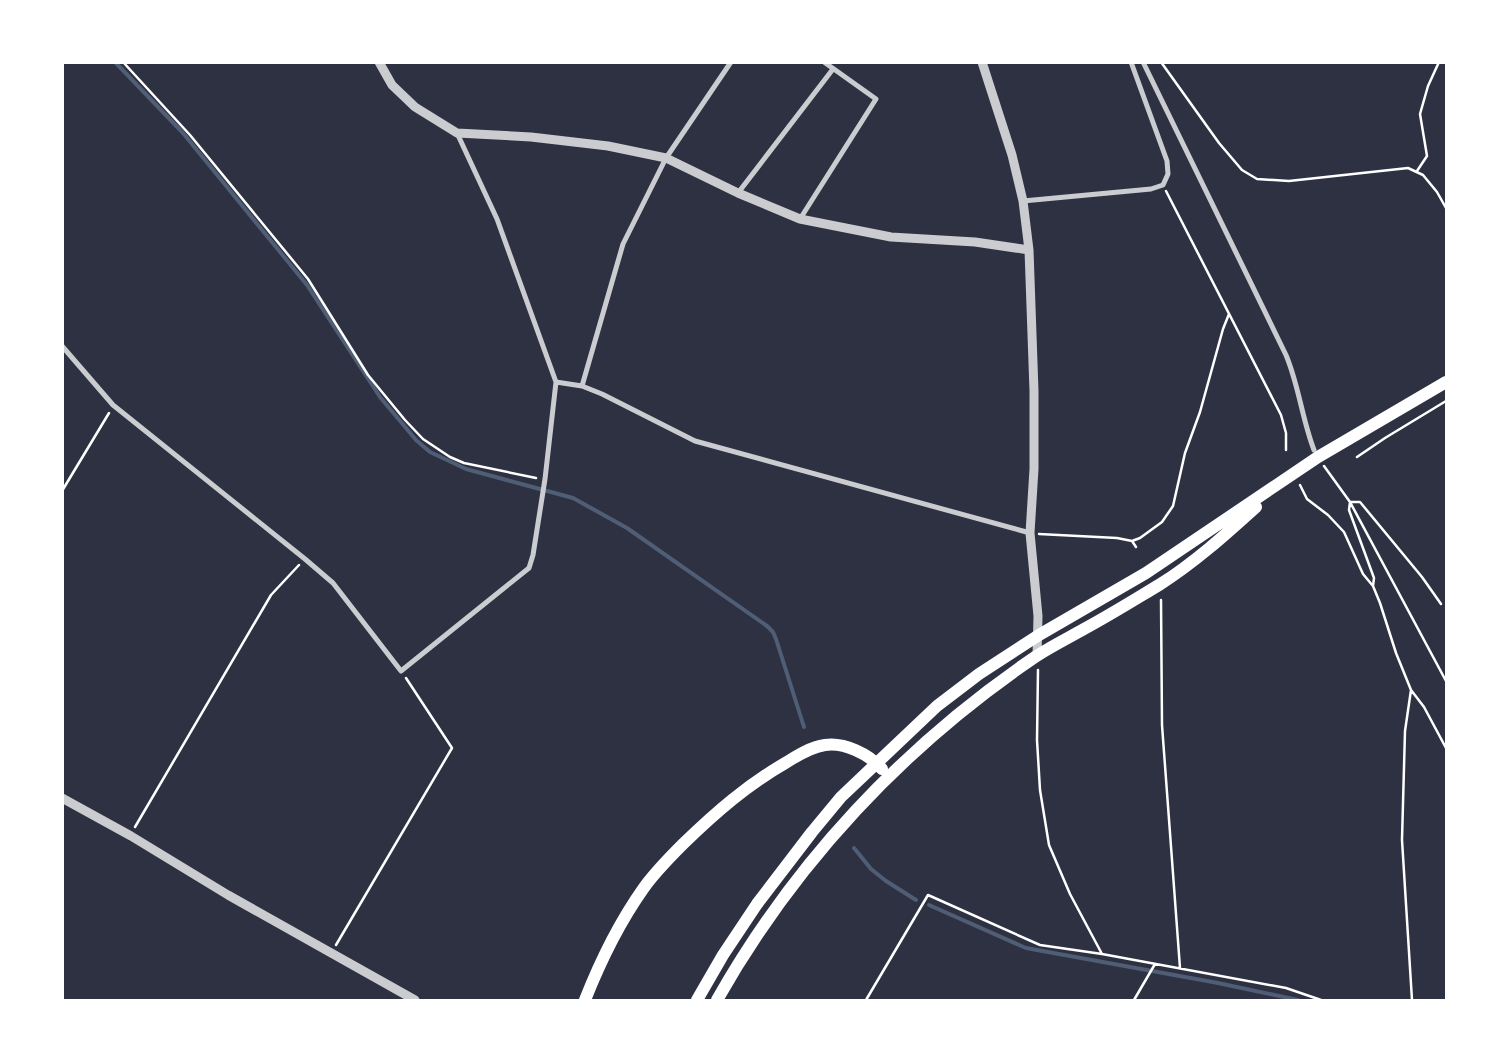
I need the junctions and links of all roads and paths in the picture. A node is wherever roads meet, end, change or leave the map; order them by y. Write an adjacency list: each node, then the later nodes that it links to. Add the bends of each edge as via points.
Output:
1 (123, 62): 31 (path, via 190,135 308,279 368,376 423,439 464,463)
2 (379, 62): 11 (street, via 392,85 415,107)
3 (731, 62): 12 (street)
4 (824, 62): 10 (street)
5 (982, 62): 16 (street)
6 (1131, 62): 14 (street, via 1167,161 1168,174)
7 (1143, 62): 28 (street, via 1286,355 1308,436)
8 (1162, 62): 13 (path, via 1219,143 1242,170 1257,179 1288,181 1408,168)
9 (1439, 62): 13 (path, via 1420,114 1427,156)
10 (833, 69): 15 (street); 18 (street, via 876,99)
11 (457, 133): 12 (street, via 608,146); 22 (street, via 497,219)
12 (666, 158): 15 (street); 24 (street, via 623,244)
13 (1416, 171): 17 (path, via 1437,192)
14 (1164, 185): 16 (street, via 1151,189); 20 (path)
15 (738, 193): 18 (street)
16 (1023, 201): 19 (street)
17 (1446, 208)
18 (800, 219): 19 (street, via 891,237 975,242)
19 (1029, 250): 35 (street, via 1034,459)
20 (1229, 314): 27 (path, via 1280,415 1286,433); 36 (path, via 1185,453 1173,506 1162,522)
21 (62, 346): 26 (street)
22 (556, 382): 24 (street); 31 (street)
23 (1446, 382): 28 (highway, via 1336,446)
24 (582, 386): 35 (street, via 622,402 695,441)
25 (1446, 401): 29 (path)
26 (113, 405): 33 (path); 38 (street)
27 (1286, 450)
28 (1316, 453): 30 (highway); 34 (path)
29 (1357, 457)
30 (1289, 476): 42 (highway, via 1146,573); 43 (highway, via 1186,567)
31 (544, 482): 44 (street, via 529,568)
32 (1300, 485): 39 (path, via 1307,499 1344,532)
33 (62, 491)
34 (1350, 502): 39 (path, via 1348,510 1374,578); 41 (path, via 1360,502); 45 (path)
35 (1030, 533): 36 (path); 42 (street)
36 (1132, 541): 37 (path)
37 (1136, 548)
38 (305, 559): 44 (street, via 333,583); 51 (path, via 271,595)
39 (1372, 586): 46 (path)
40 (1161, 600): 55 (path, via 1162,725)
41 (1441, 604)
42 (1038, 635): 43 (street); 48 (highway, via 937,706)
43 (1037, 656): 49 (highway, via 955,716); 53 (path, via 1040,790 1049,845 1070,894)
44 (401, 671): 52 (path, via 452,748)
45 (1446, 681)
46 (1411, 690): 47 (path); 63 (path, via 1405,731 1402,840)
47 (1446, 748)
48 (877, 763): 49 (highway); 57 (highway, via 866,754 827,744 799,754 751,784 690,838 644,888 620,926); 58 (highway, via 841,797 785,866 723,955)
49 (888, 776): 59 (highway, via 799,877)
50 (62, 798): 51 (street)
51 (131, 836): 52 (street)
52 (331, 953): 56 (street)
53 (1102, 954): 54 (path); 60 (path, via 1040,945 928,895)
54 (1155, 964): 55 (path); 61 (path)
55 (1180, 968): 62 (path, via 1286,988)
56 (415, 1000)
57 (586, 1000)
58 (697, 1000)
59 (717, 1000)
60 (866, 1000)
61 (1134, 1000)
62 (1321, 1000)
63 (1412, 1000)

